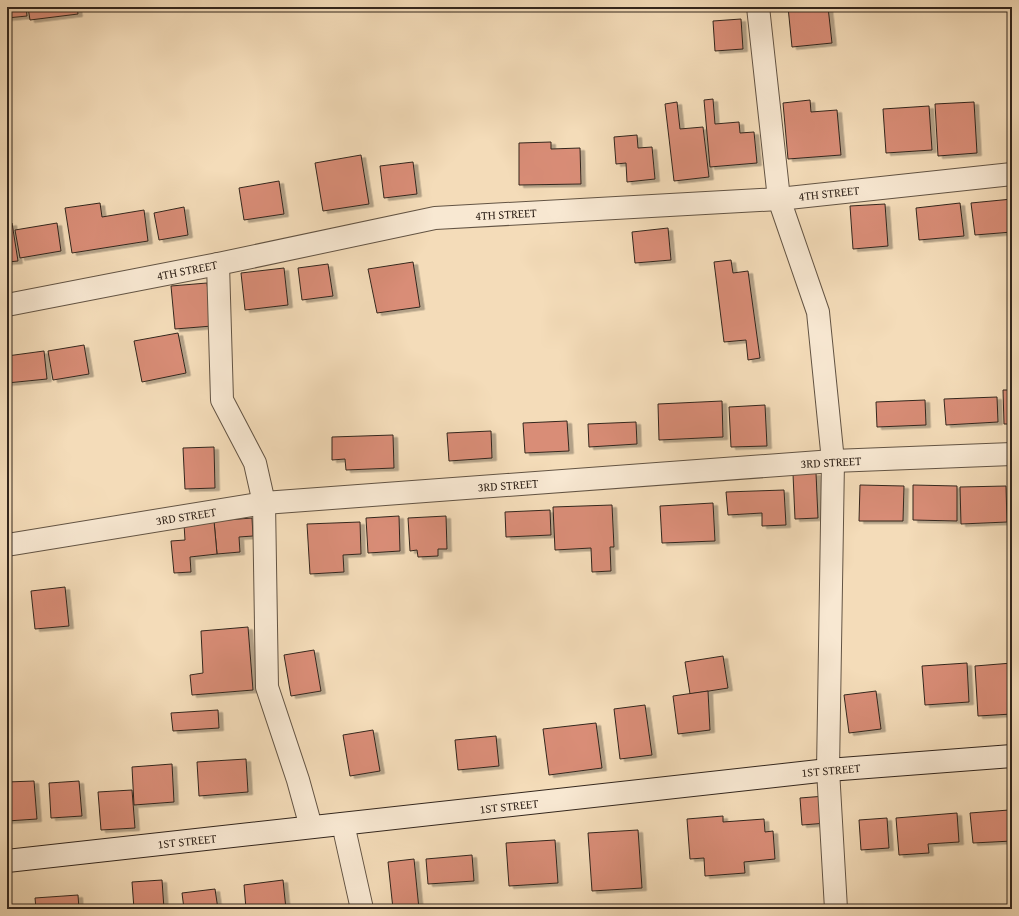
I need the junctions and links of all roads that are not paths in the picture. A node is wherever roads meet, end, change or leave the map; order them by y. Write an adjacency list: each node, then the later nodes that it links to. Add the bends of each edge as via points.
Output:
1 (758, 7): 3 (street)
2 (1012, 174): 3 (street, 4TH STREET)
3 (779, 198): 4 (street, 4TH STREET, via 435,218); 7 (street, via 818,312)
4 (218, 264): 5 (street, 4TH STREET); 8 (street, via 222,400 255,463)
5 (7, 305)
6 (1012, 454): 7 (street, 3RD STREET)
7 (833, 461): 8 (street, 3RD STREET); 11 (street)
8 (264, 503): 9 (street, 3RD STREET); 13 (street, via 267,687)
9 (7, 546)
10 (1012, 756): 11 (street, 1ST STREET)
11 (828, 770): 12 (street, 1ST STREET); 16 (street)
12 (343, 824): 13 (street, 1ST STREET); 15 (street)
13 (311, 827): 14 (street, 1ST STREET)
14 (7, 861)
15 (362, 909)
16 (836, 909)

